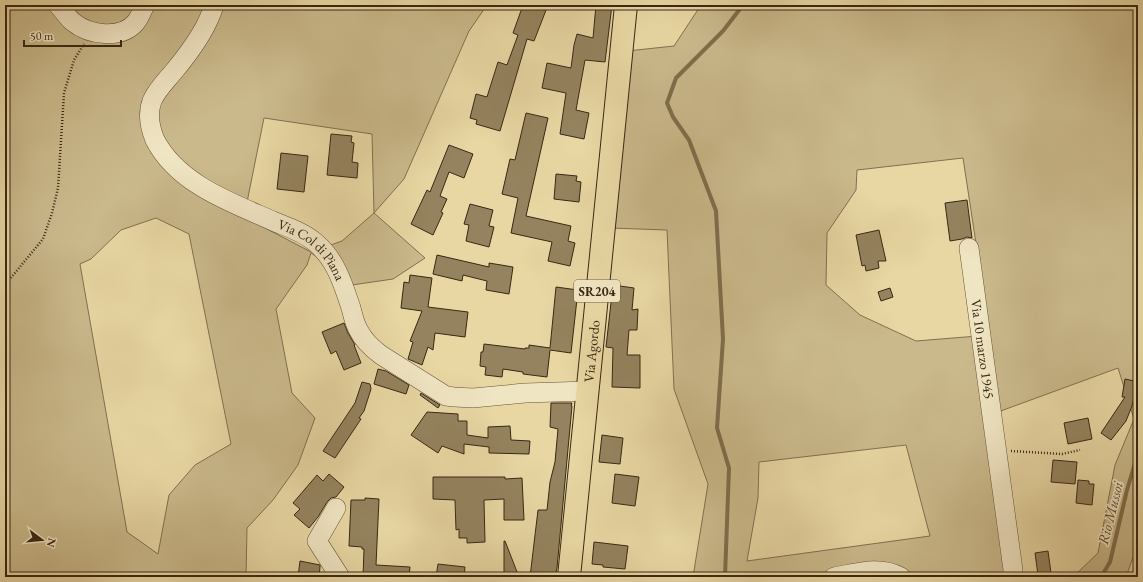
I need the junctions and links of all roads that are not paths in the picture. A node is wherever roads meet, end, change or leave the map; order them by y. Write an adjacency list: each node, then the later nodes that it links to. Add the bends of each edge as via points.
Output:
1 (58, 5): 2 (street, via 72,21 85,30 113,34 130,28)
2 (145, 5)
3 (214, 5): 6 (street, Via Col di Piana, via 205,26 162,85 150,110 152,134 164,153 185,175 208,191 300,232 315,242 325,251 337,269 358,331 364,340 381,356 446,396 473,398)
4 (626, 5): 6 (main road, Via Agordo / SR204)
5 (969, 248): 12 (street, Via 10 marzo 1945)
6 (588, 391): 9 (main road, Via Agordo / SR204)
7 (336, 508): 8 (street, via 317,541)
8 (340, 577)
9 (569, 577)
10 (834, 577): 11 (street, via 879,570)
11 (901, 577)
12 (1012, 577)

